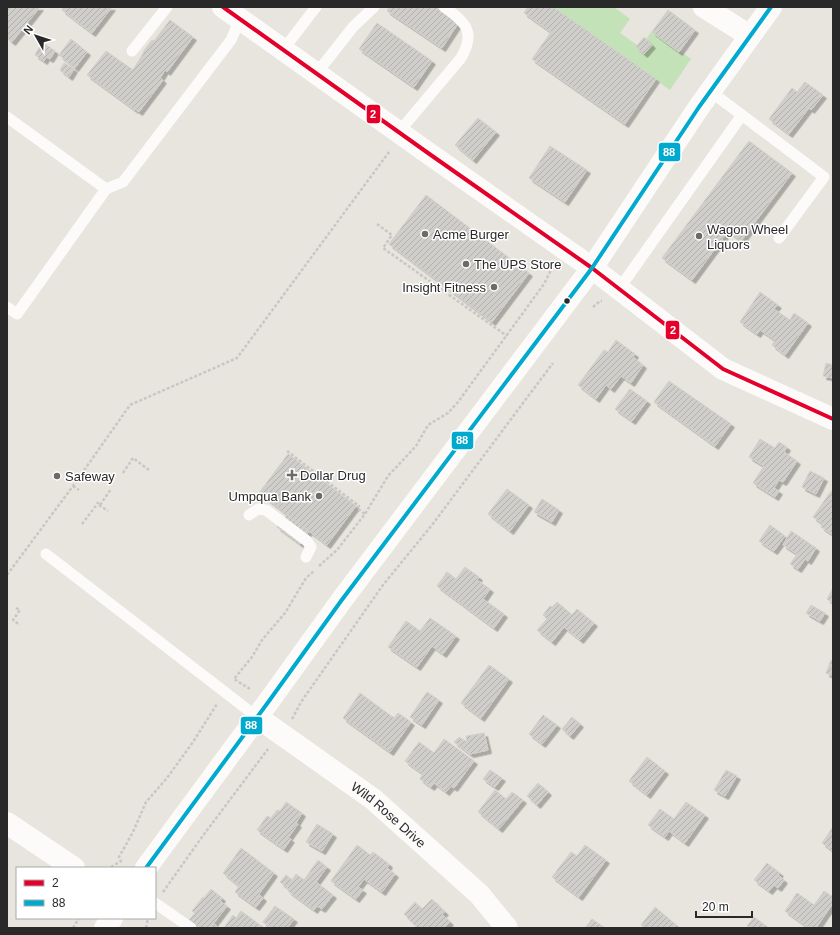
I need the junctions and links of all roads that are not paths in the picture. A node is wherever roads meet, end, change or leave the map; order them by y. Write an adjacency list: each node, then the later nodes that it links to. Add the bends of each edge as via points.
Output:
1 (167, 7): 11 (lane)
2 (223, 7): 8 (street)
3 (316, 7): 10 (lane)
4 (374, 7): 12 (lane, via 353,27)
5 (444, 7): 16 (lane, via 466,26 468,42 461,58)
6 (704, 7): 9 (street)
7 (771, 7): 9 (street)
8 (240, 19): 10 (street); 17 (lane, via 231,40 123,182)
9 (750, 36): 13 (street)
10 (283, 50): 12 (street)
11 (132, 51)
12 (316, 74): 16 (street)
13 (710, 91): 14 (lane); 19 (street)
14 (742, 115): 18 (lane, via 824,177); 20 (lane)
15 (7, 117): 17 (lane)
16 (398, 132): 19 (street)
17 (106, 189): 21 (lane, via 17,314)
18 (779, 238)
19 (592, 268): 20 (street); 26 (street, via 341,601)
20 (612, 295): 22 (street, via 723,369)
21 (7, 307)
22 (833, 419)
23 (249, 515): 25 (lane, via 258,509 266,510 307,541 311,547)
24 (46, 554): 26 (lane)
25 (306, 557)
26 (257, 717): 29 (street); 34 (street, Wild Rose Drive, via 373,799 479,894)
27 (7, 823): 28 (street)
28 (73, 867)
29 (147, 867)
30 (156, 904): 33 (lane)
31 (111, 919): 32 (street)
32 (106, 928)
33 (191, 928)
34 (507, 928)

